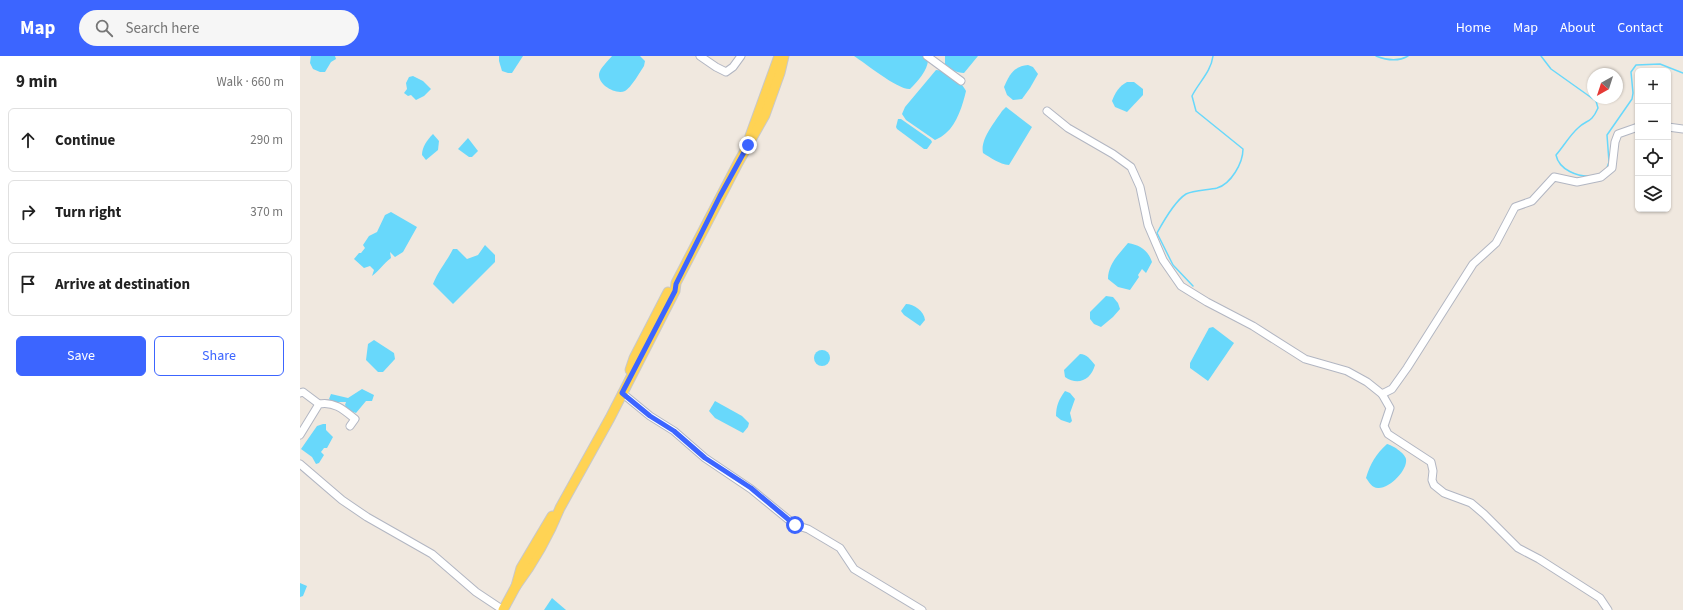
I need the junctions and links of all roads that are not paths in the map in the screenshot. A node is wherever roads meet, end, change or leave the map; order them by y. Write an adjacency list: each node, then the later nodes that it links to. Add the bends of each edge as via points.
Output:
1 (700, 56): 2 (street, via 726,72)
2 (741, 56)
3 (779, 56): 11 (main road)
4 (784, 56): 11 (main road, via 765,115)
5 (927, 56): 6 (street)
6 (960, 81)
7 (1047, 111): 14 (street, via 1068,128 1131,167 1140,187 1148,225 1163,260 1181,286 1253,326 1305,359 1347,371)
8 (1671, 127): 10 (street)
9 (1635, 128): 14 (street, via 1618,134 1612,168 1601,177 1577,182 1554,177 1532,200 1515,206 1496,243 1473,264 1407,368 1392,389)
10 (1683, 129)
11 (748, 145): 13 (main road, via 676,284 669,290 654,317 634,358 628,382)
12 (300, 392): 15 (street)
13 (622, 393): 19 (main road, via 553,525); 20 (street, via 650,416 674,431 705,458 751,488 795,525 808,529 840,548 854,569)
14 (1382, 394): 21 (street, via 1390,408 1384,426 1388,434 1431,462 1434,485 1444,493 1471,503 1518,548 1540,559 1600,598)
15 (319, 404): 16 (street, via 334,404 349,414 355,419); 17 (street)
16 (350, 426)
17 (300, 435)
18 (300, 464): 19 (street, via 342,500 432,554 476,592)
19 (503, 610)
20 (922, 610)
21 (1608, 610)

